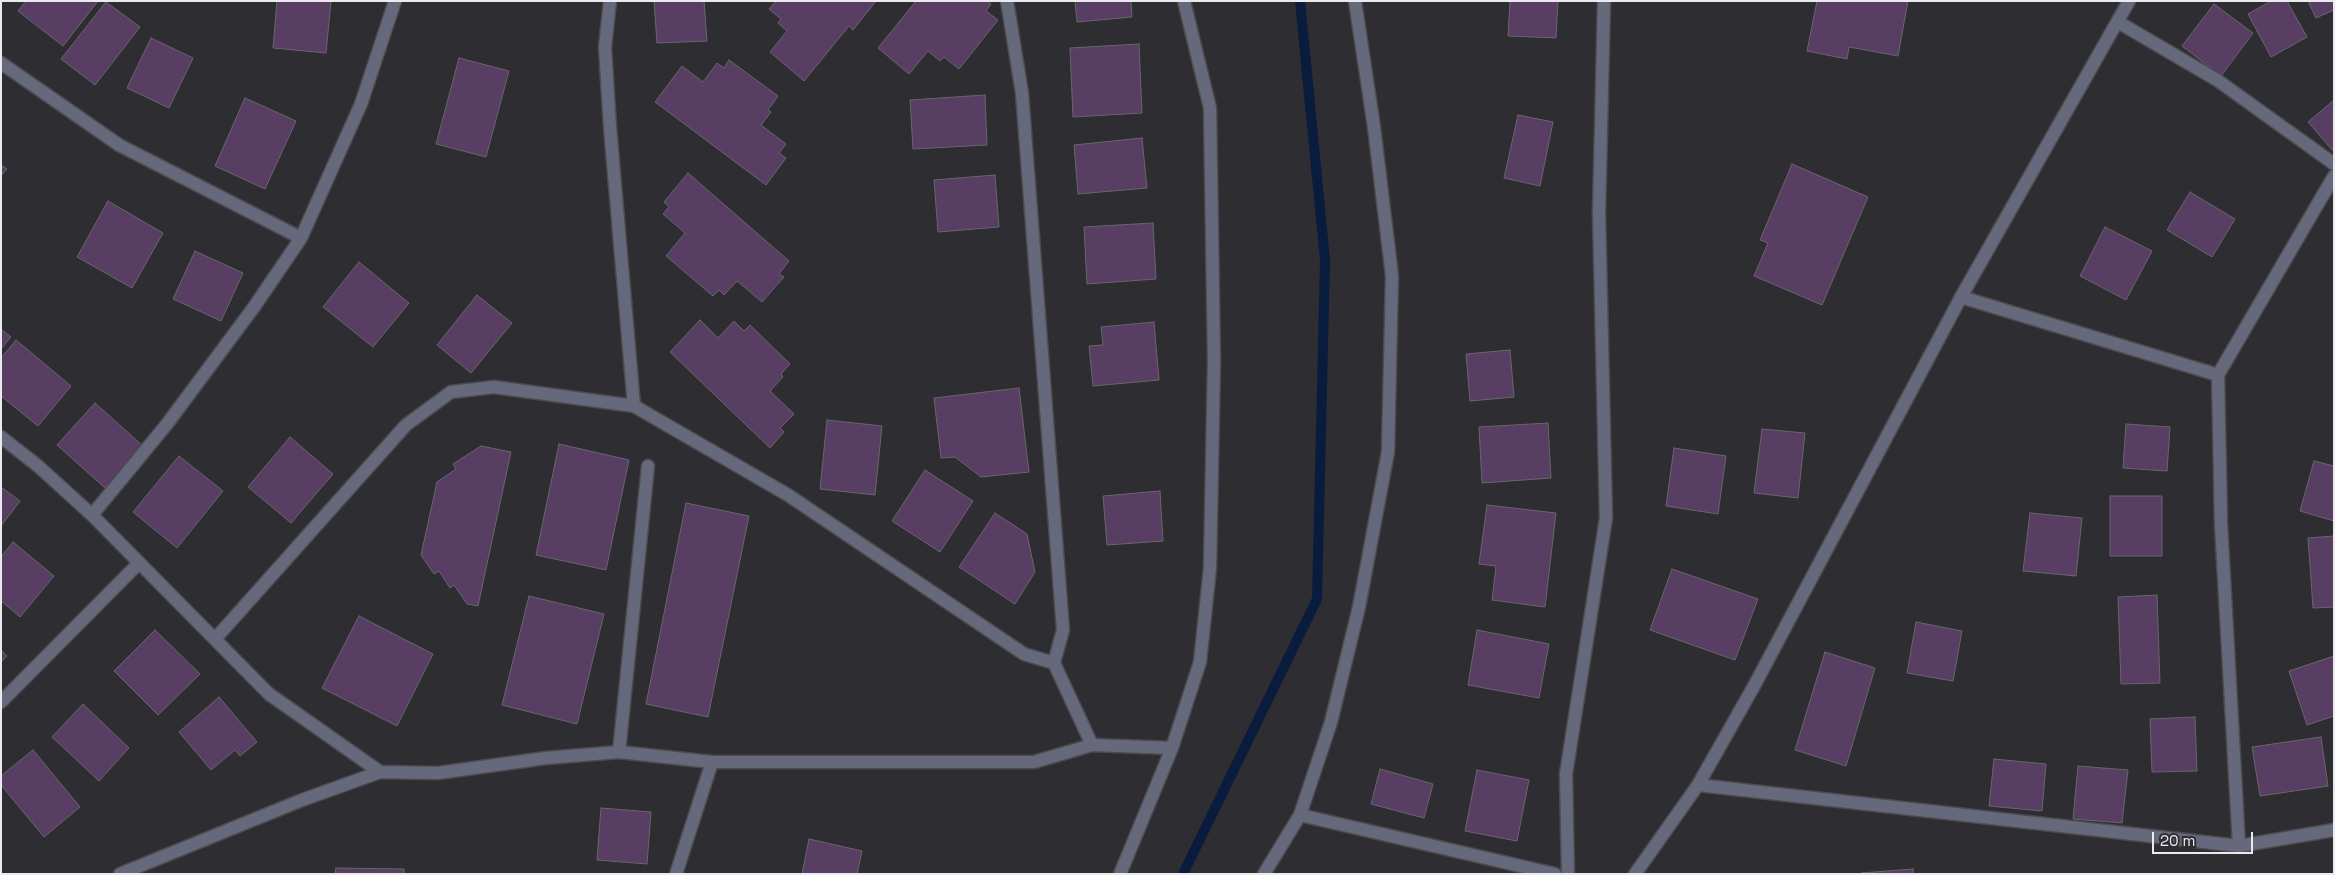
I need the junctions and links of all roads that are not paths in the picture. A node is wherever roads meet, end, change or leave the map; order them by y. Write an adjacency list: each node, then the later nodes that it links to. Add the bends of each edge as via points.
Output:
1 (395, 1): 12 (street, via 361,104)
2 (610, 1): 15 (street, via 605,47)
3 (1007, 1): 21 (street, via 1022,93 1063,630)
4 (1184, 1): 24 (street, via 1210,108 1214,361 1210,568 1200,662)
5 (1355, 1): 29 (street, via 1392,276 1388,452 1359,608 1331,722)
6 (1604, 1): 37 (street, via 1598,213 1606,518 1566,774)
7 (2129, 1): 8 (street)
8 (2118, 22): 10 (street, via 2217,80); 13 (street)
9 (1, 63): 12 (street, via 119,145)
10 (2334, 164)
11 (2334, 176): 14 (street)
12 (301, 238): 18 (street, via 172,416)
13 (1962, 296): 14 (street); 28 (street)
14 (2218, 375): 31 (street, via 2221,524)
15 (634, 406): 20 (street, via 494,387 451,392 406,425); 21 (street, via 788,495 1024,654)
16 (1, 437): 18 (street)
17 (648, 466): 25 (street)
18 (92, 515): 19 (street)
19 (139, 563): 20 (street); 22 (street)
20 (215, 639): 27 (street, via 269,694)
21 (1054, 663): 23 (street)
22 (1, 702)
23 (1092, 745): 24 (street); 26 (street, via 1034,762)
24 (1172, 748): 34 (street)
25 (619, 752): 26 (street); 27 (street, via 438,773)
26 (712, 762): 33 (street)
27 (380, 772): 32 (street)
28 (1698, 785): 31 (street); 38 (street)
29 (1300, 815): 35 (street); 36 (street)
30 (2334, 830): 31 (street)
31 (2240, 846)
32 (120, 874)
33 (676, 874)
34 (1120, 874)
35 (1264, 874)
36 (1555, 874)
37 (1568, 874)
38 (1635, 874)

